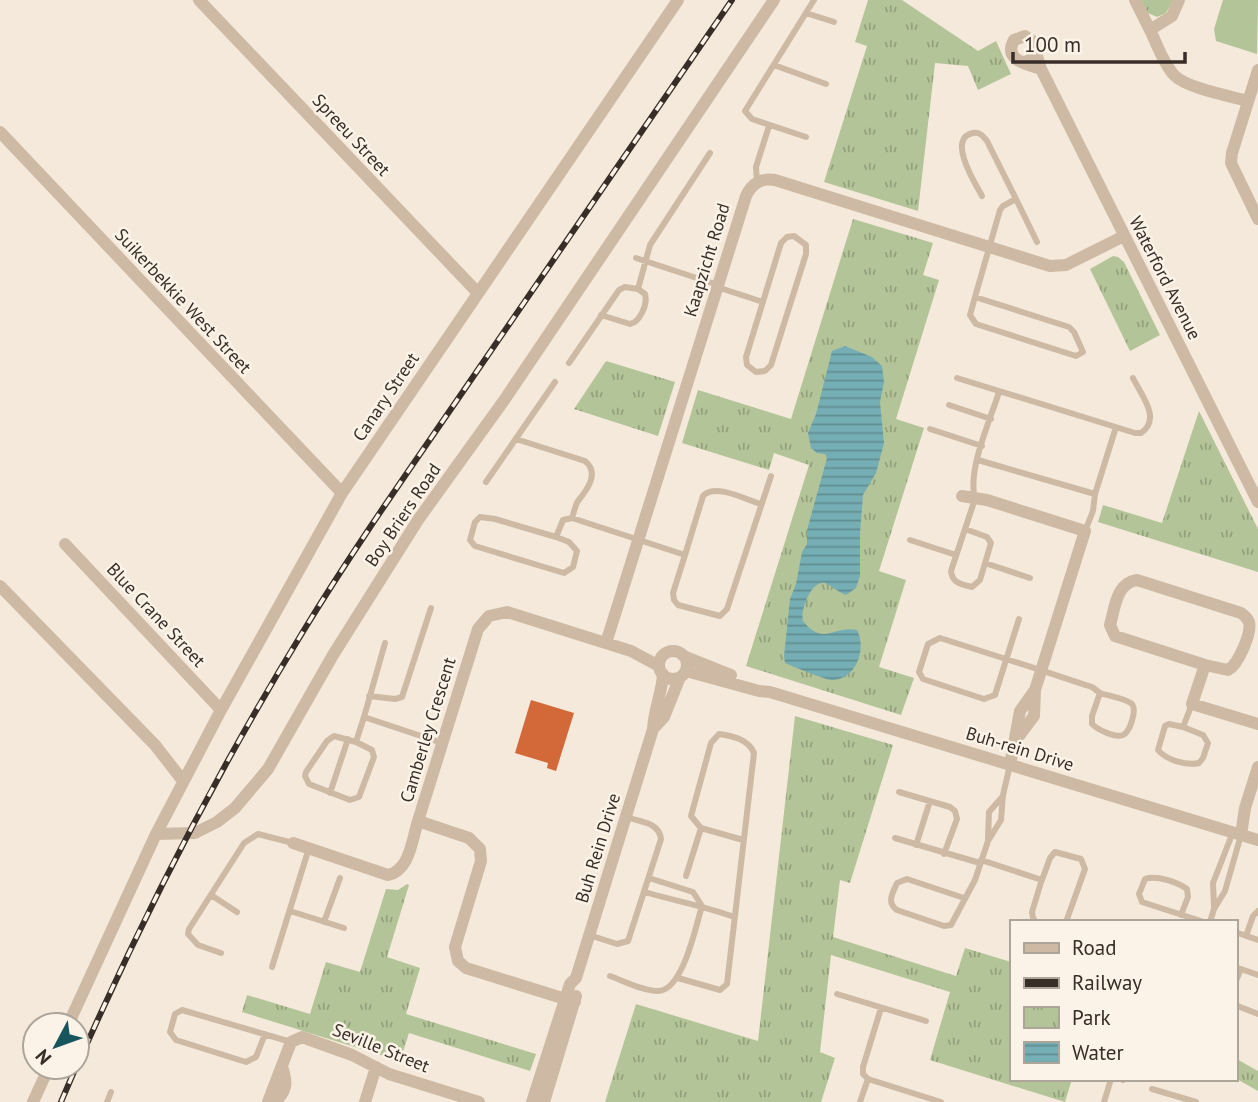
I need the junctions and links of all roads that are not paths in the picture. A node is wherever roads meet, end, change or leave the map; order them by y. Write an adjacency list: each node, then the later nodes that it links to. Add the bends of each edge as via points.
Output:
1 (199, 0): 32 (street, Spreeu Street)
2 (678, 0): 32 (street, Canary Street)
3 (774, 0): 96 (street, Boy Briers Road, via 418,520 268,769 217,822 195,832)
4 (814, 0): 7 (lane)
5 (1135, 0): 9 (street)
6 (1179, 0): 9 (street, via 1172,16)
7 (806, 13): 8 (lane); 12 (lane)
8 (834, 22)
9 (1150, 30): 16 (street, via 1177,78)
10 (1036, 53): 11 (street); 11 (street, via 1034,42 1025,36 1014,40 1010,51); 13 (street, Waterford Avenue)
11 (1022, 62): 13 (street)
12 (774, 65): 15 (lane); 17 (lane, via 745,111)
13 (1041, 69): 25 (street, Waterford Avenue)
14 (1258, 70): 16 (street)
15 (826, 84)
16 (1248, 101): 24 (street, via 1231,163)
17 (769, 126): 19 (lane); 21 (lane)
18 (0, 132): 50 (street, Suikerbekkie West Street)
19 (806, 136)
20 (710, 153): 29 (lane, via 650,245)
21 (757, 182): 27 (street, via 775,180); 30 (street, Kaapzicht Road, via 746,196)
22 (982, 196): 23 (lane, via 962,153 965,138 975,133 985,138)
23 (1016, 199): 26 (lane); 27 (lane, via 1000,210)
24 (1258, 219)
25 (1124, 236): 27 (street, via 1061,266); 53 (street, Waterford Avenue)
26 (1037, 242)
27 (990, 247): 33 (lane)
28 (636, 258): 29 (lane)
29 (646, 262): 30 (lane); 31 (lane)
30 (718, 286): 34 (lane); 59 (street, Kaapzicht Road)
31 (638, 289): 35 (lane, via 621,288); 35 (lane, via 647,299 636,322)
32 (478, 293): 50 (street, Canary Street)
33 (975, 297): 33 (lane, via 1069,327 1082,354 1076,356 976,324 970,316)
34 (763, 302): 34 (lane, via 781,243 790,236 798,238 806,245 806,254 771,365 761,373 749,368 745,360)
35 (601, 315): 36 (lane)
36 (569, 363)
37 (957, 378): 40 (lane)
38 (1133, 378): 43 (lane, via 1150,413 1149,425 1141,433)
39 (555, 382): 45 (lane)
40 (999, 392): 42 (lane); 43 (lane)
41 (949, 405): 42 (lane)
42 (991, 419): 46 (lane)
43 (1115, 427): 51 (lane)
44 (930, 429): 46 (lane)
45 (516, 439): 49 (lane); 55 (lane, via 590,465 593,474)
46 (982, 446): 47 (lane)
47 (978, 460): 51 (lane); 52 (lane)
48 (771, 476): 54 (lane)
49 (486, 482)
50 (342, 493): 79 (street, Canary Street)
51 (1095, 494): 57 (lane)
52 (969, 498): 56 (lane); 57 (street)
53 (1258, 502)
54 (760, 504): 62 (lane, via 715,490 707,492); 62 (lane, via 723,615 678,605 674,600)
55 (572, 518): 58 (lane, via 563,520); 59 (lane)
56 (965, 529): 63 (lane); 64 (lane, via 989,539)
57 (1085, 531): 75 (street)
58 (556, 537): 58 (lane, via 577,551 573,567 564,573 475,546 470,540 475,522 483,517)
59 (638, 540): 62 (lane); 70 (street, Kaapzicht Road)
60 (911, 540): 63 (lane)
61 (65, 544): 79 (street, Blue Crane Street)
62 (685, 555)
63 (957, 555): 64 (lane, via 951,571 956,583 976,585)
64 (985, 563): 65 (lane)
65 (1030, 578)
66 (0, 586): 88 (street, via 155,745)
67 (430, 608): 77 (lane, via 402,697)
68 (1019, 619): 71 (lane)
69 (385, 642): 77 (lane)
70 (606, 643): 72 (street, Camberley Crescent); 85 (street, Camberley Crescent, via 507,612 489,616 478,629)
71 (1006, 659): 71 (lane, via 995,695 988,699 923,679 919,672 928,644 940,638); 75 (lane)
72 (662, 664): 74 (street, via 671,678); 74 (street, via 674,650); 83 (street, Buh Rein Drive, via 662,691)
73 (1205, 665): 73 (street, via 1115,636 1110,625 1122,587 1137,580 1247,618 1250,627 1237,664 1223,670); 78 (street)
74 (684, 669): 83 (street, Buh Rein Drive, via 664,717); 86 (street, Buh-rein Drive)
75 (1041, 670): 76 (lane); 86 (street, via 1034,716 1016,740)
76 (1100, 693): 76 (lane, via 1133,706 1125,734 1119,736 1093,724)
77 (369, 696): 80 (lane)
78 (1192, 704): 81 (street); 82 (lane)
79 (221, 710): 88 (street, Canary Street)
80 (363, 717): 84 (lane); 85 (lane)
81 (1258, 724)
82 (1183, 727): 82 (lane, via 1165,726 1158,750 1188,764 1199,763 1207,740)
83 (653, 729): 93 (street, Buh Rein Drive)
84 (352, 741): 90 (lane); 90 (lane, via 334,736 306,772 309,784); 90 (lane, via 372,750 374,757 360,795 350,800)
85 (442, 743): 94 (street, Camberley Crescent)
86 (1010, 765): 91 (lane); 97 (street, Buh-rein Drive)
87 (1258, 767): 97 (street)
88 (183, 781): 96 (street, Canary Street)
89 (899, 792): 92 (lane)
90 (330, 793)
91 (1003, 795): 100 (lane, via 1001,820); 100 (lane, via 989,812)
92 (930, 801): 103 (lane); 105 (lane, via 950,807 957,815)
93 (626, 817): 109 (lane, via 653,826 661,834); 128 (street, Buh Rein Drive)
94 (418, 821): 104 (street, via 403,866 392,874); 138 (street, Camberley Crescent, via 469,838 481,849 455,947 458,961 466,968)
95 (701, 828): 99 (lane); 99 (lane, via 691,812 711,743 721,734 743,740 754,753); 107 (lane)
96 (156, 834): 141 (street)
97 (1237, 834): 101 (street, Buh-rein Drive); 115 (lane, via 1225,891); 115 (lane, via 1213,883)
98 (895, 838): 103 (lane)
99 (743, 840): 120 (lane)
100 (988, 841): 106 (lane)
101 (1258, 841)
102 (293, 843): 104 (street); 112 (lane, via 267,834 248,838)
103 (916, 845): 105 (lane)
104 (309, 848): 116 (lane)
105 (944, 854): 106 (lane)
106 (981, 862): 110 (lane); 113 (lane)
107 (686, 876)
108 (340, 878): 125 (lane)
109 (649, 878): 111 (lane); 114 (lane, via 692,892)
110 (1042, 879): 121 (lane, via 1032,912); 122 (lane, via 1055,852 1084,862)
111 (645, 892): 114 (lane); 128 (lane, via 628,941 617,944)
112 (211, 895): 118 (lane); 131 (lane, via 188,934 198,945)
113 (964, 898): 113 (lane, via 953,923 947,926 897,910 890,899 904,879)
114 (702, 906): 120 (lane); 136 (lane)
115 (1214, 909): 124 (lane)
116 (290, 911): 125 (lane); 132 (lane)
117 (1258, 911): 129 (lane)
118 (237, 912)
119 (1181, 915): 119 (lane, via 1187,889 1145,879 1139,894 1142,902); 123 (lane)
120 (734, 917): 136 (lane, via 726,986 720,990)
121 (1034, 920)
122 (1067, 920)
123 (1197, 920)
124 (1211, 920)
125 (324, 922): 126 (lane)
126 (344, 928)
127 (1237, 933): 129 (lane)
128 (589, 935): 138 (street, Buh Rein Drive, via 570,984)
129 (1246, 936): 130 (lane)
130 (1258, 940)
131 (221, 953)
132 (272, 967)
133 (1238, 968): 134 (lane)
134 (1258, 975)
135 (610, 976): 136 (lane, via 660,991)
136 (678, 978)
137 (837, 994): 140 (lane)
138 (570, 1001): 151 (street, Buh Rein Drive)
139 (1237, 1006): 142 (lane)
140 (881, 1007): 143 (lane); 148 (lane, via 862,1070)
141 (74, 1011)
142 (1258, 1014)
143 (926, 1021)
144 (265, 1034): 144 (lane, via 256,1057 246,1062 176,1040 170,1032 176,1014 183,1010); 145 (lane)
145 (291, 1042): 146 (street); 147 (street, Seville Street, via 308,1038)
146 (282, 1066): 158 (street); 159 (street, via 286,1089)
147 (376, 1068): 154 (street, Seville Street); 160 (street)
148 (868, 1079): 155 (lane); 163 (lane)
149 (43, 1081): 156 (street)
150 (1110, 1081): 165 (lane)
151 (543, 1083): 161 (street, Buh Rein Drive); 162 (street, Buh Rein Drive)
152 (1152, 1089): 166 (lane)
153 (111, 1092): 157 (lane)
154 (473, 1101)
155 (932, 1101): 164 (lane)
156 (33, 1102)
157 (107, 1102)
158 (268, 1102)
159 (275, 1102)
160 (365, 1102)
161 (531, 1102)
162 (544, 1102)
163 (860, 1102)
164 (941, 1102)
165 (1104, 1102)
166 (1196, 1102)

